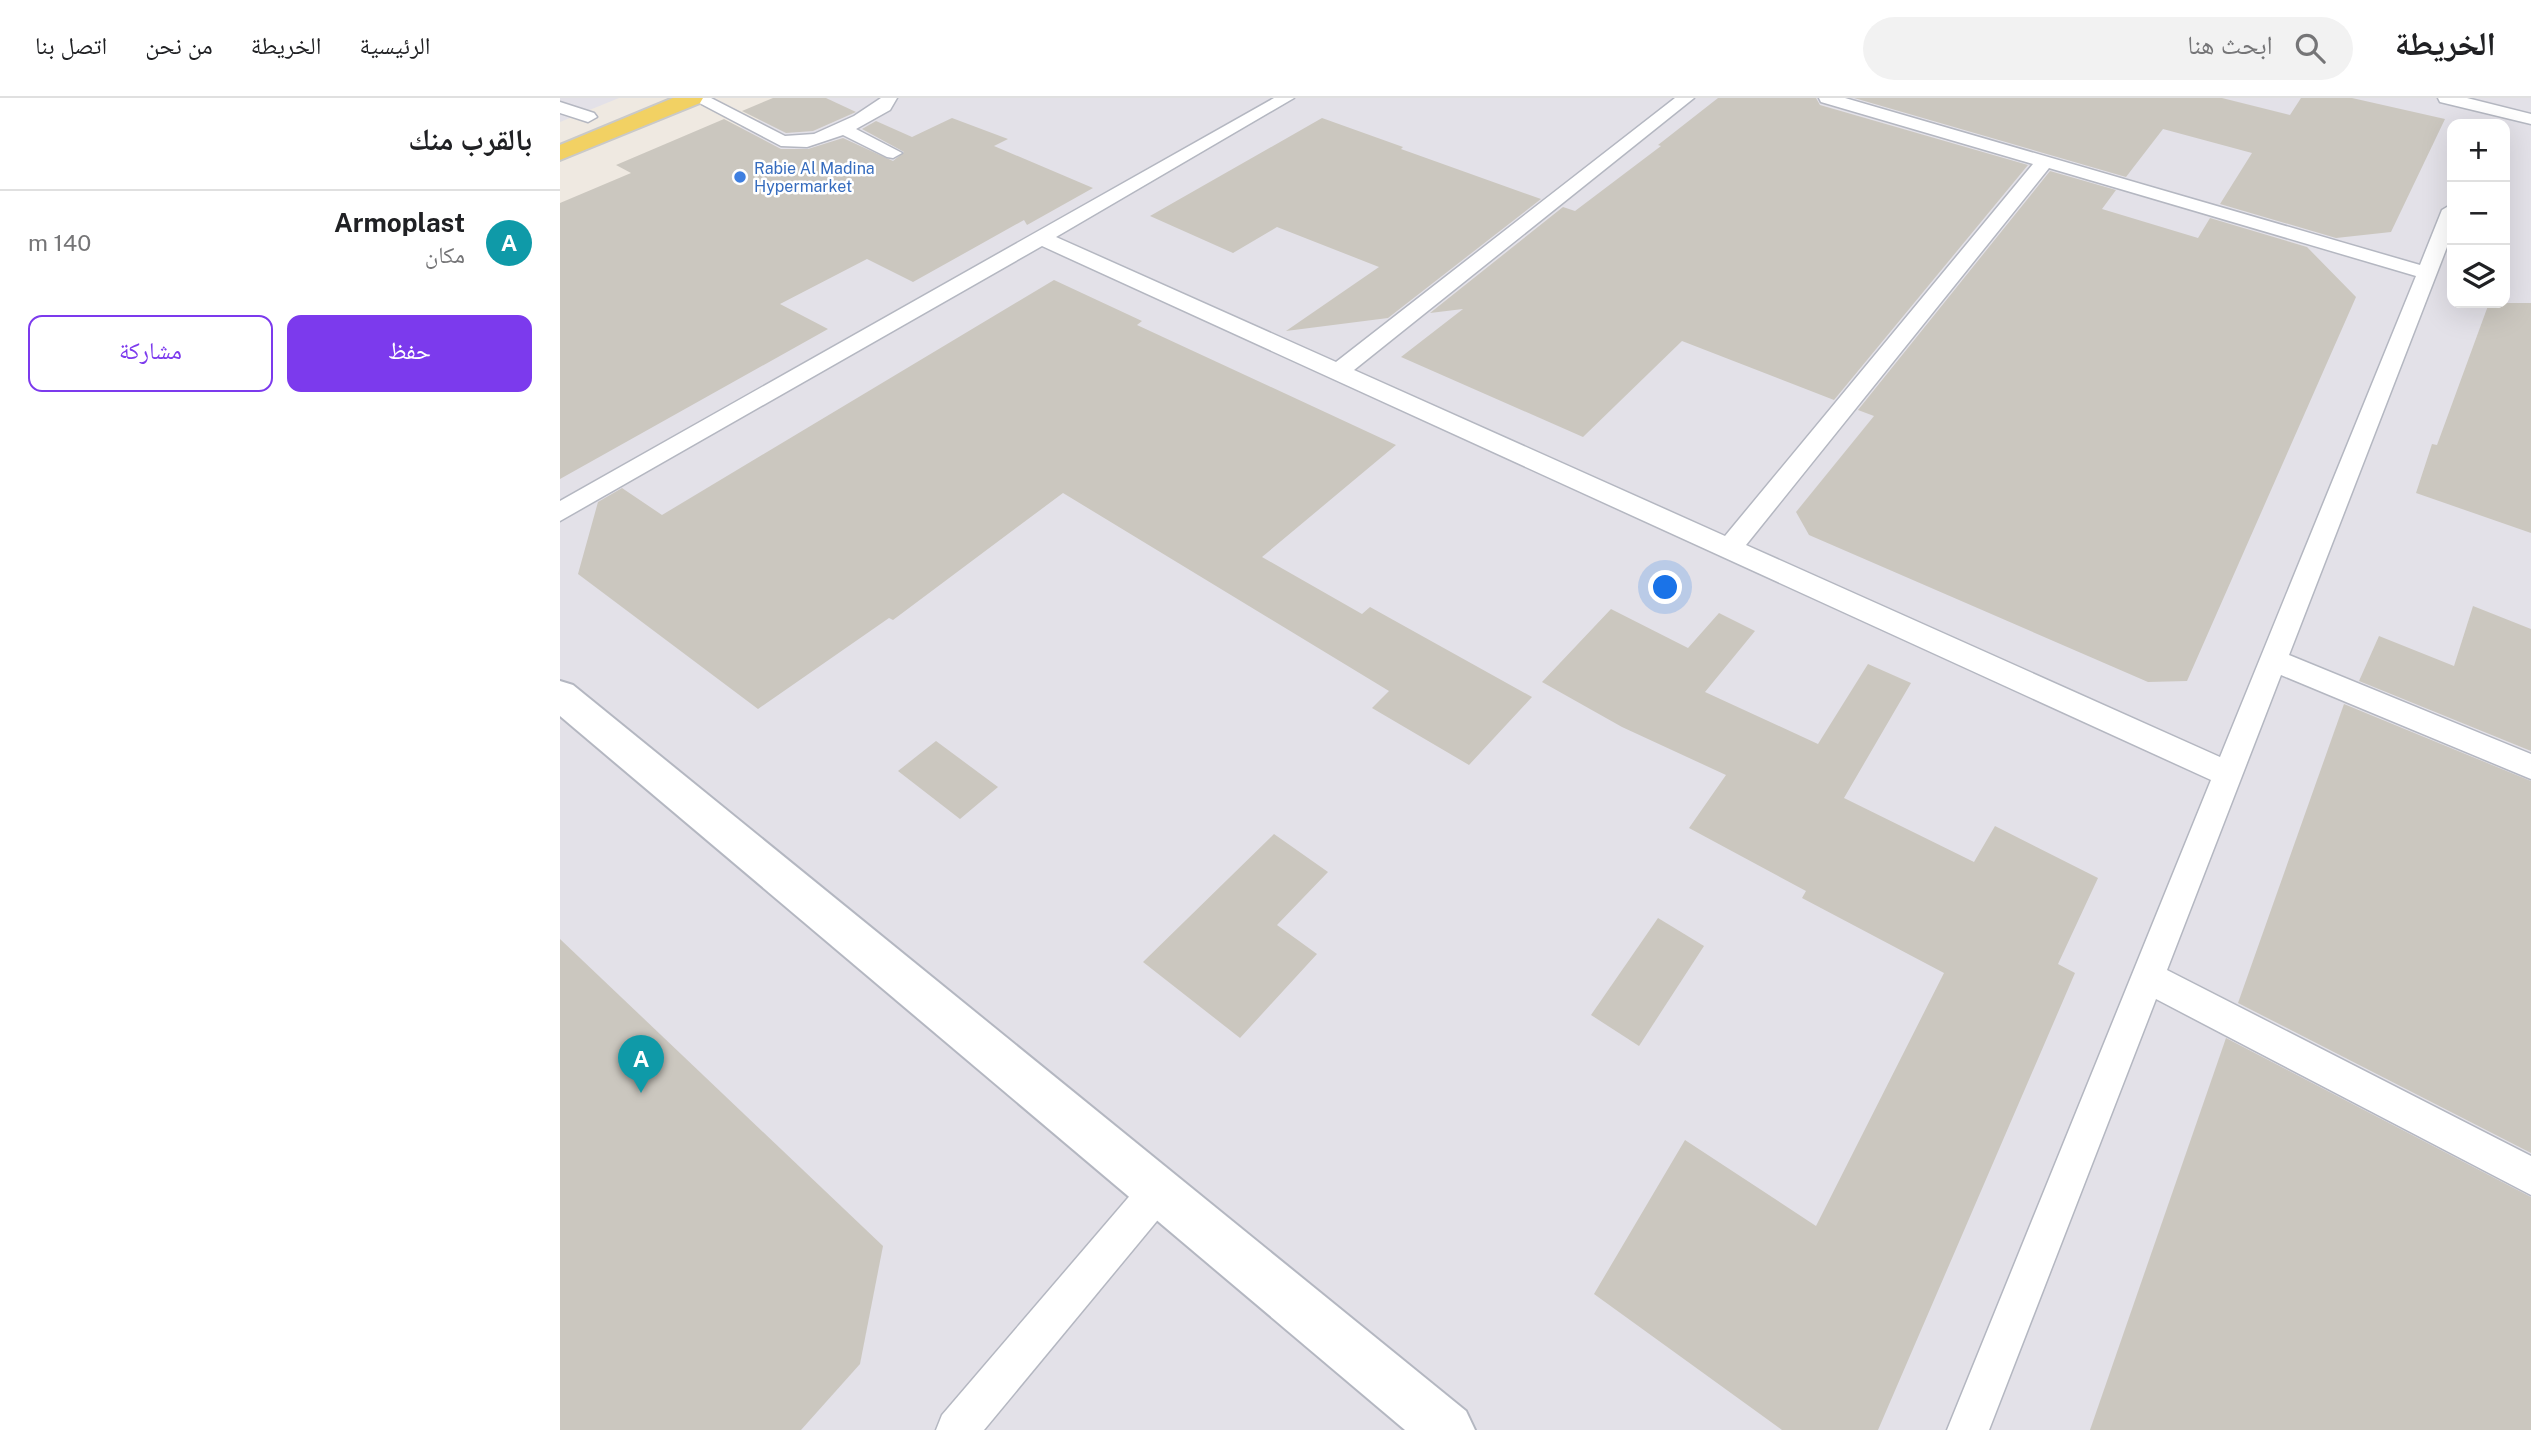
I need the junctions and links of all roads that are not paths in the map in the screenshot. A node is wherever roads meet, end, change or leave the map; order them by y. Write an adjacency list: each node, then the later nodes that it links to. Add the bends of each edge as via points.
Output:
1 (692, 98): 15 (main road)
2 (698, 98): 14 (lane, via 787,142 810,141)
3 (889, 98): 14 (lane, via 884,106)
4 (1286, 98): 19 (lane)
5 (1686, 98): 21 (lane)
6 (1827, 98): 17 (lane)
7 (2446, 98): 11 (lane)
8 (560, 107): 10 (lane)
9 (611, 107): 10 (main road)
10 (588, 117): 13 (main road)
11 (2489, 117): 12 (lane)
12 (2531, 118)
13 (560, 128)
14 (841, 128): 16 (lane)
15 (560, 153)
16 (893, 153)
17 (2045, 161): 20 (lane); 23 (lane)
18 (2447, 223): 20 (lane)
19 (1041, 238): 21 (lane); 22 (lane)
20 (2427, 273): 24 (lane)
21 (1338, 372): 23 (lane)
22 (560, 512)
23 (1729, 548): 27 (lane)
24 (2273, 660): 26 (lane); 27 (lane)
25 (560, 695): 30 (street)
26 (2531, 767)
27 (2228, 774): 28 (lane)
28 (2147, 977): 29 (lane); 33 (lane)
29 (2531, 1176)
30 (1158, 1191): 31 (lane); 32 (street)
31 (957, 1430)
32 (1447, 1430)
33 (1968, 1430)

